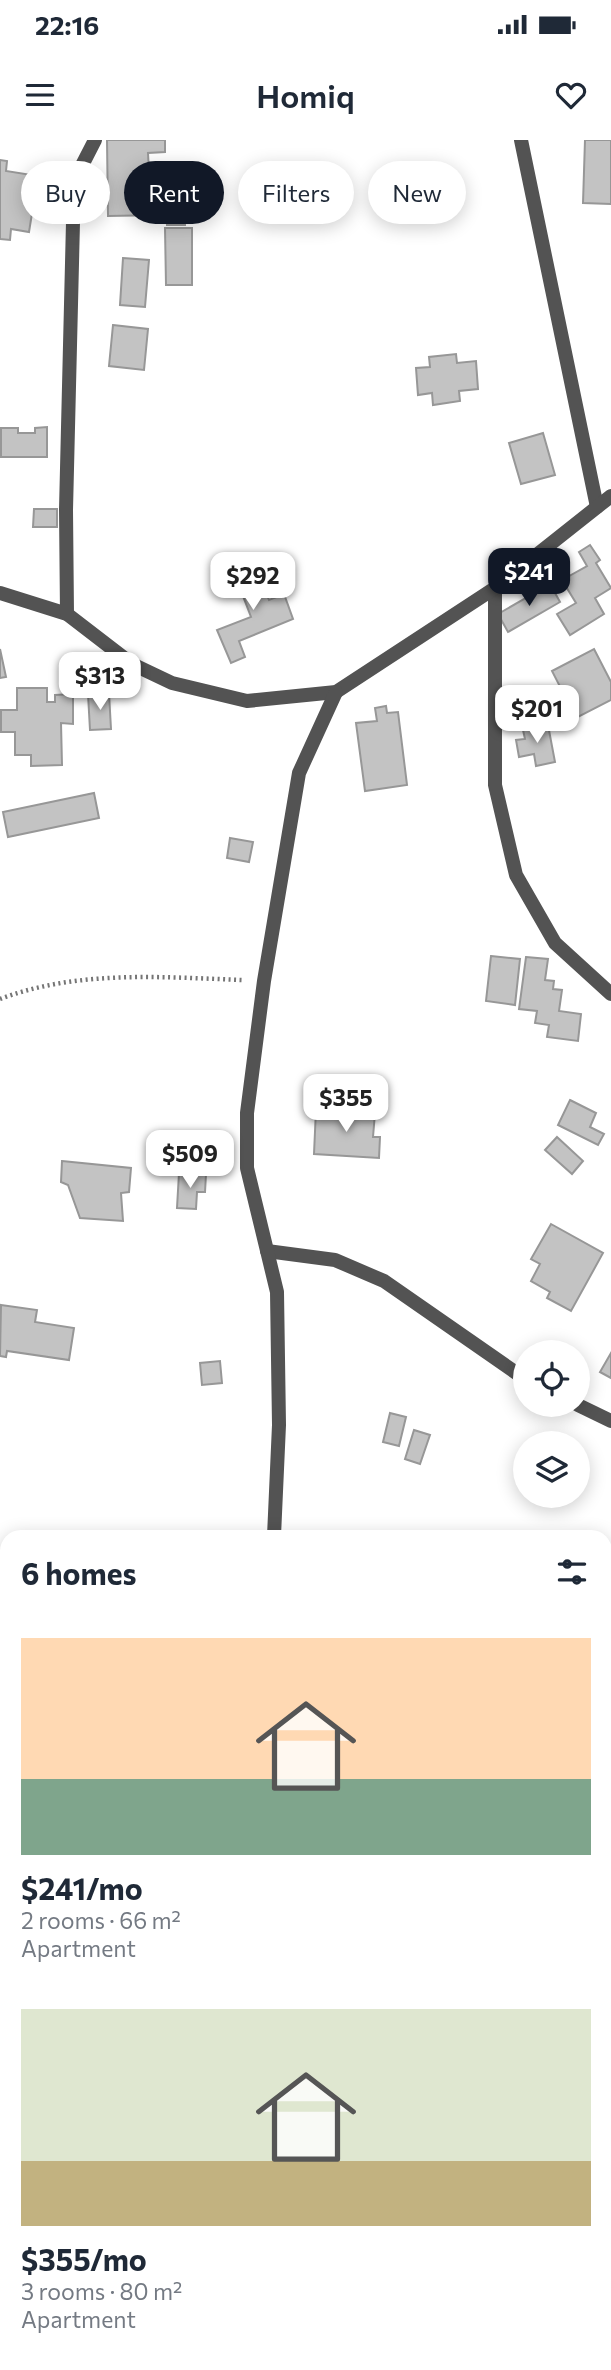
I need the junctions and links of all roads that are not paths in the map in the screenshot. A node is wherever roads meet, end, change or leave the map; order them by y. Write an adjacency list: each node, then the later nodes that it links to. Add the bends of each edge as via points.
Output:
1 (95, 140): 7 (street, via 74,181)
2 (521, 140): 4 (street)
3 (611, 496): 4 (street)
4 (597, 507): 5 (street)
5 (495, 588): 8 (street); 9 (street, via 495,785 516,875 555,943)
6 (0, 593): 7 (street)
7 (67, 614): 8 (street, via 132,664 172,683 247,701)
8 (336, 692): 10 (street, via 299,773 247,1113 247,1168)
9 (611, 994)
10 (267, 1251): 11 (street, via 335,1260 384,1281); 14 (street, via 277,1292 279,1425)
11 (513, 1371)
12 (590, 1411): 13 (street)
13 (611, 1421)
14 (274, 1530)

